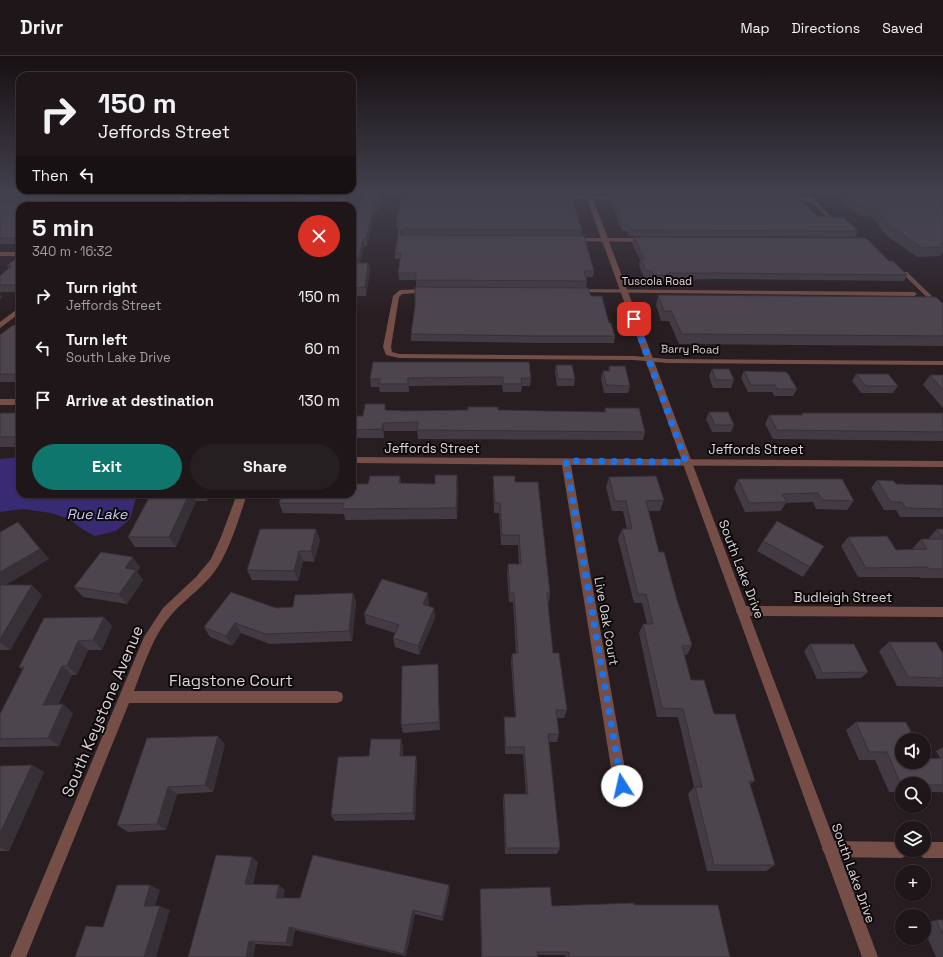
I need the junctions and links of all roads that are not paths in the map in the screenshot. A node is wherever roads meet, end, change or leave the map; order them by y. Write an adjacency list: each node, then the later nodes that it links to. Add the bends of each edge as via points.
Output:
1 (602, 233): 3 (street, South Lake Drive)
2 (566, 240): 3 (street)
3 (605, 240): 4 (street); 10 (street, South Lake Drive)
4 (651, 240)
5 (0, 254): 6 (street)
6 (16, 254)
7 (905, 273): 12 (lane)
8 (434, 291): 15 (street, Barry Road, via 400,292 396,296 387,347 389,353 399,356)
9 (568, 291): 10 (street, Tuscola Road)
10 (624, 292): 11 (street, Tuscola Road); 15 (street, South Lake Drive)
11 (914, 294)
12 (943, 310)
13 (16, 312): 14 (street)
14 (0, 326)
15 (649, 359): 16 (street, Barry Road); 21 (street, South Lake Drive)
16 (943, 363)
17 (0, 402): 18 (street)
18 (16, 402)
19 (356, 460): 20 (street, Jeffords Street)
20 (566, 461): 21 (street, Jeffords Street); 28 (street, Live Oak Court)
21 (686, 462): 22 (street, Jeffords Street); 24 (street, South Lake Drive)
22 (943, 464)
23 (241, 498): 26 (street, South Keystone Avenue, via 224,544 214,563 158,623)
24 (742, 611): 25 (street, Budleigh Street); 29 (street, South Lake Drive)
25 (943, 612)
26 (125, 697): 27 (street, Flagstone Court); 33 (street, South Keystone Avenue)
27 (337, 697)
28 (622, 786)
29 (830, 849): 30 (street); 34 (street, South Lake Drive)
30 (895, 850)
31 (931, 850): 32 (street)
32 (943, 850)
33 (18, 957)
34 (870, 957)

